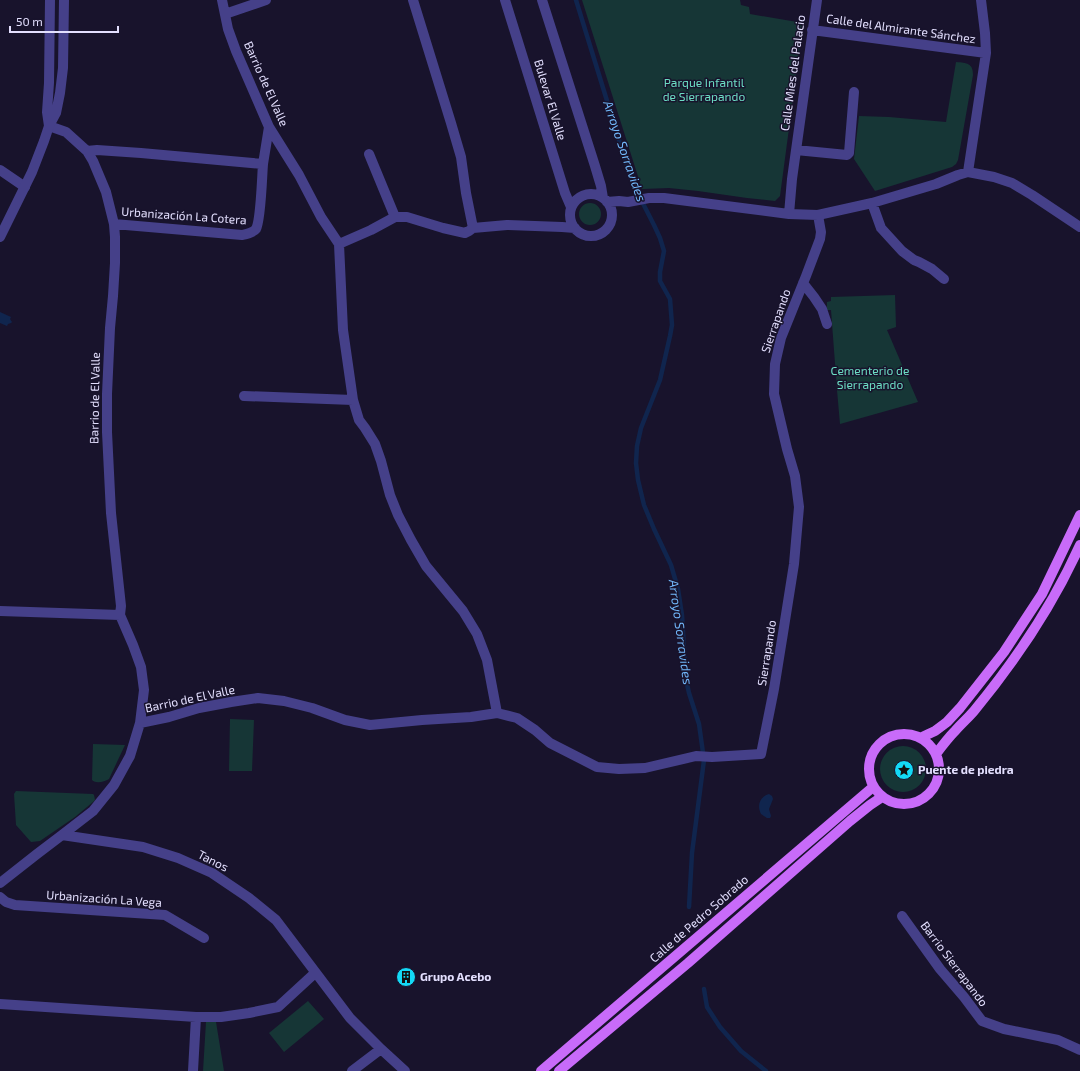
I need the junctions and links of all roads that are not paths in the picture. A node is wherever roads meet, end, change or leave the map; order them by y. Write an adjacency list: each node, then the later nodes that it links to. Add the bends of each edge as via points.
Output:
1 (50, 0): 14 (street, via 47,112)
2 (64, 0): 14 (street, via 63,68 56,113)
3 (222, 0): 10 (street, Barrio de El Valle)
4 (266, 0): 10 (street)
5 (413, 0): 34 (street, via 452,123)
6 (505, 0): 26 (street, Bulevar El Valle)
7 (542, 0): 23 (street, Bulevar El Valle)
8 (817, 0): 11 (street, Calle Mies del Palacio)
9 (981, 0): 12 (street)
10 (225, 14): 15 (street, Barrio de El Valle, via 236,51)
11 (812, 30): 12 (street, Calle del Almirante Sánchez); 16 (street, Calle Mies del Palacio)
12 (986, 53): 21 (street)
13 (854, 92): 16 (street, via 847,155)
14 (49, 126): 17 (street, Barrio de El Valle, via 66,132); 22 (street)
15 (269, 127): 19 (street, Urbanización La Cotera); 37 (street, Barrio de El Valle)
16 (796, 150): 27 (street, Calle Mies del Palacio)
17 (87, 151): 19 (street); 31 (street, Barrio de El Valle, via 106,192)
18 (369, 154): 29 (street)
19 (264, 164): 31 (street, Urbanización La Cotera, via 259,218 256,228 251,233 242,235)
20 (0, 170): 22 (street)
21 (968, 172): 25 (street); 33 (street, via 1012,183)
22 (25, 187): 36 (street)
23 (605, 200): 24 (street); 26 (street, via 596,194 581,196); 30 (street, Bulevar El Valle, via 611,211)
24 (628, 202): 27 (street, via 654,198 685,200); 30 (street)
25 (872, 203): 28 (street); 38 (street, via 881,228 902,251)
26 (570, 211): 32 (street); 35 (street, Bulevar El Valle)
27 (789, 214): 28 (street)
28 (818, 215): 39 (street, Sierrapando, via 820,238)
29 (395, 217): 34 (street, via 407,217 465,233); 37 (street)
30 (611, 219): 35 (street, via 606,229 596,235 584,234)
31 (114, 224): 46 (street, Barrio de El Valle, via 116,237 107,432)
32 (546, 226): 34 (street, via 507,225); 35 (street)
33 (1080, 227)
34 (473, 228)
35 (575, 228)
36 (0, 237)
37 (339, 244): 42 (street, via 343,330)
38 (944, 279)
39 (803, 283): 40 (street, Sierrapando, via 822,309); 47 (street, Sierrapando, via 781,338 775,364 774,394 795,476 798,507 794,564 761,754 696,756 645,768 597,767 550,743 517,718)
40 (827, 324)
41 (244, 396): 42 (street)
42 (353, 400): 47 (street, via 359,420 375,444 390,495 411,540 426,566 463,611 477,634 487,660)
43 (1080, 515): 49 (main road, via 1042,594 1004,652 947,722)
44 (1080, 545): 50 (main road, via 1068,572 1014,660)
45 (0, 611): 46 (street)
46 (120, 615): 48 (street, Barrio de El Valle, via 142,674 144,690)
47 (497, 713): 48 (street, Barrio de El Valle, via 471,718 370,725 284,701 258,698 199,708)
48 (140, 723): 53 (street, via 130,756 114,786 93,811)
49 (920, 738): 50 (main road); 51 (main road, via 898,735 887,738 878,745 869,765)
50 (936, 754): 52 (main road, via 939,765 938,777 934,788 926,797 916,803 904,805 892,803)
51 (873, 787): 52 (main road); 66 (main road, Calle de Pedro Sobrado)
52 (882, 797): 67 (main road, via 850,821)
53 (62, 835): 54 (street); 58 (street, Tanos, via 143,847 178,858 212,873 250,898 276,920)
54 (0, 883)
55 (0, 896): 57 (street, Urbanización La Vega, via 6,902 15,905 165,915)
56 (902, 916): 62 (street, Barrio Sierrapando, via 982,1021 1004,1029 1058,1040)
57 (204, 938)
58 (315, 973): 60 (street, via 278,1007 221,1017); 61 (street, Tanos, via 350,1018)
59 (0, 1004): 60 (street)
60 (196, 1017): 63 (street)
61 (381, 1049): 64 (street); 65 (street, Tanos)
62 (1080, 1050)
63 (193, 1071)
64 (352, 1071)
65 (405, 1071)
66 (541, 1071)
67 (559, 1071)

